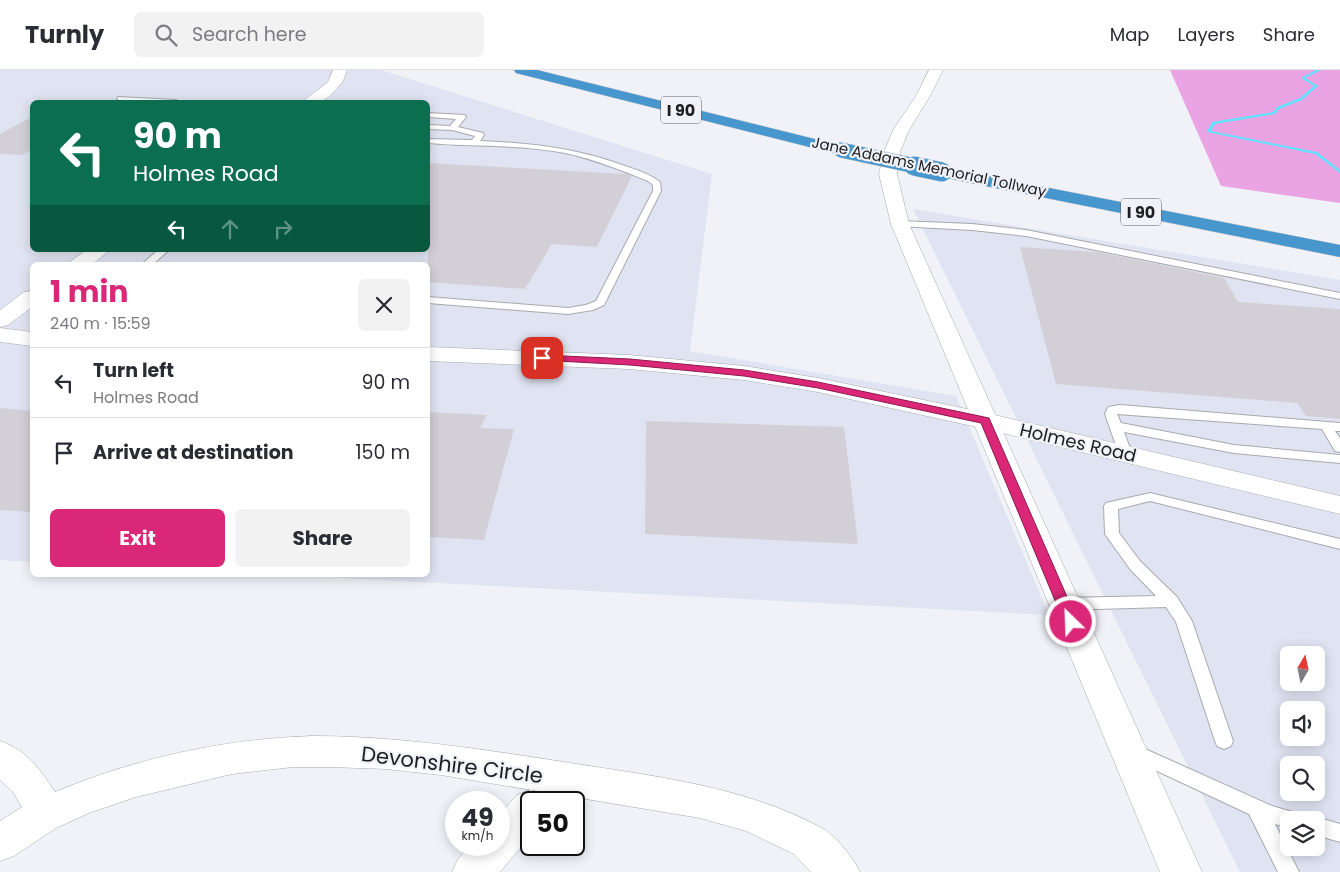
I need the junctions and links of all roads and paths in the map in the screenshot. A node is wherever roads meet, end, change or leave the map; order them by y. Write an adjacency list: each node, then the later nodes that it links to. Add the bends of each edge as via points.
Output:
1 (340, 70): 7 (street, via 333,86)
2 (522, 70): 14 (highway, Jane Addams Memorial Tollway / I 90, bridge)
3 (578, 70): 11 (highway, Jane Addams Memorial Tollway / I 90, via 735,112)
4 (936, 70): 15 (street, via 892,152 888,174)
5 (120, 99): 6 (lane)
6 (139, 100)
7 (314, 100)
8 (430, 115): 10 (lane, via 462,117)
9 (430, 127): 10 (lane)
10 (452, 128): 13 (lane, via 480,136)
11 (830, 132)
12 (430, 141): 13 (lane)
13 (474, 144): 24 (lane, via 551,148 588,156 650,179 657,184 657,191 600,303 568,311)
14 (944, 165): 16 (highway, Jane Addams Memorial Tollway / I 90); 19 (highway, Jane Addams Memorial Tollway / I 90)
15 (900, 224): 22 (lane, via 1026,233); 29 (street)
16 (1340, 234)
17 (97, 252): 20 (street)
18 (162, 252): 21 (lane)
19 (1340, 252)
20 (82, 262)
21 (150, 262)
22 (1340, 296)
23 (30, 298): 25 (street)
24 (430, 300)
25 (0, 320)
26 (0, 335): 27 (street)
27 (30, 339)
28 (430, 354): 29 (street, Holmes Road, via 630,362 744,373)
29 (986, 420): 34 (street, Holmes Road); 39 (street)
30 (1115, 426): 31 (lane, via 1112,410 1120,409); 34 (lane); 35 (lane, via 1234,449)
31 (1326, 426): 32 (lane); 33 (lane)
32 (1340, 427)
33 (1340, 448)
34 (1125, 454): 36 (street, Holmes Road)
35 (1340, 459)
36 (1340, 505)
37 (1340, 544): 38 (lane, via 1150,497 1111,506 1112,534 1135,565)
38 (1172, 601): 39 (lane); 40 (lane, via 1184,621)
39 (1063, 604): 41 (street)
40 (1224, 741)
41 (1127, 748): 45 (lane); 56 (street)
42 (0, 756): 46 (street, via 27,781)
43 (521, 791): 46 (street, Devonshire Circle, via 399,754 292,752 235,758 164,774 100,792)
44 (585, 797): 55 (street, Devonshire Circle, via 700,801 755,816 808,841)
45 (1256, 808): 47 (lane); 57 (lane)
46 (46, 813): 52 (street, Devonshire Circle)
47 (1280, 816)
48 (520, 818): 50 (street)
49 (1325, 829): 51 (lane)
50 (510, 830)
51 (1340, 833)
52 (0, 843)
53 (488, 856): 54 (street)
54 (473, 872)
55 (840, 872)
56 (1181, 872)
57 (1289, 872)

